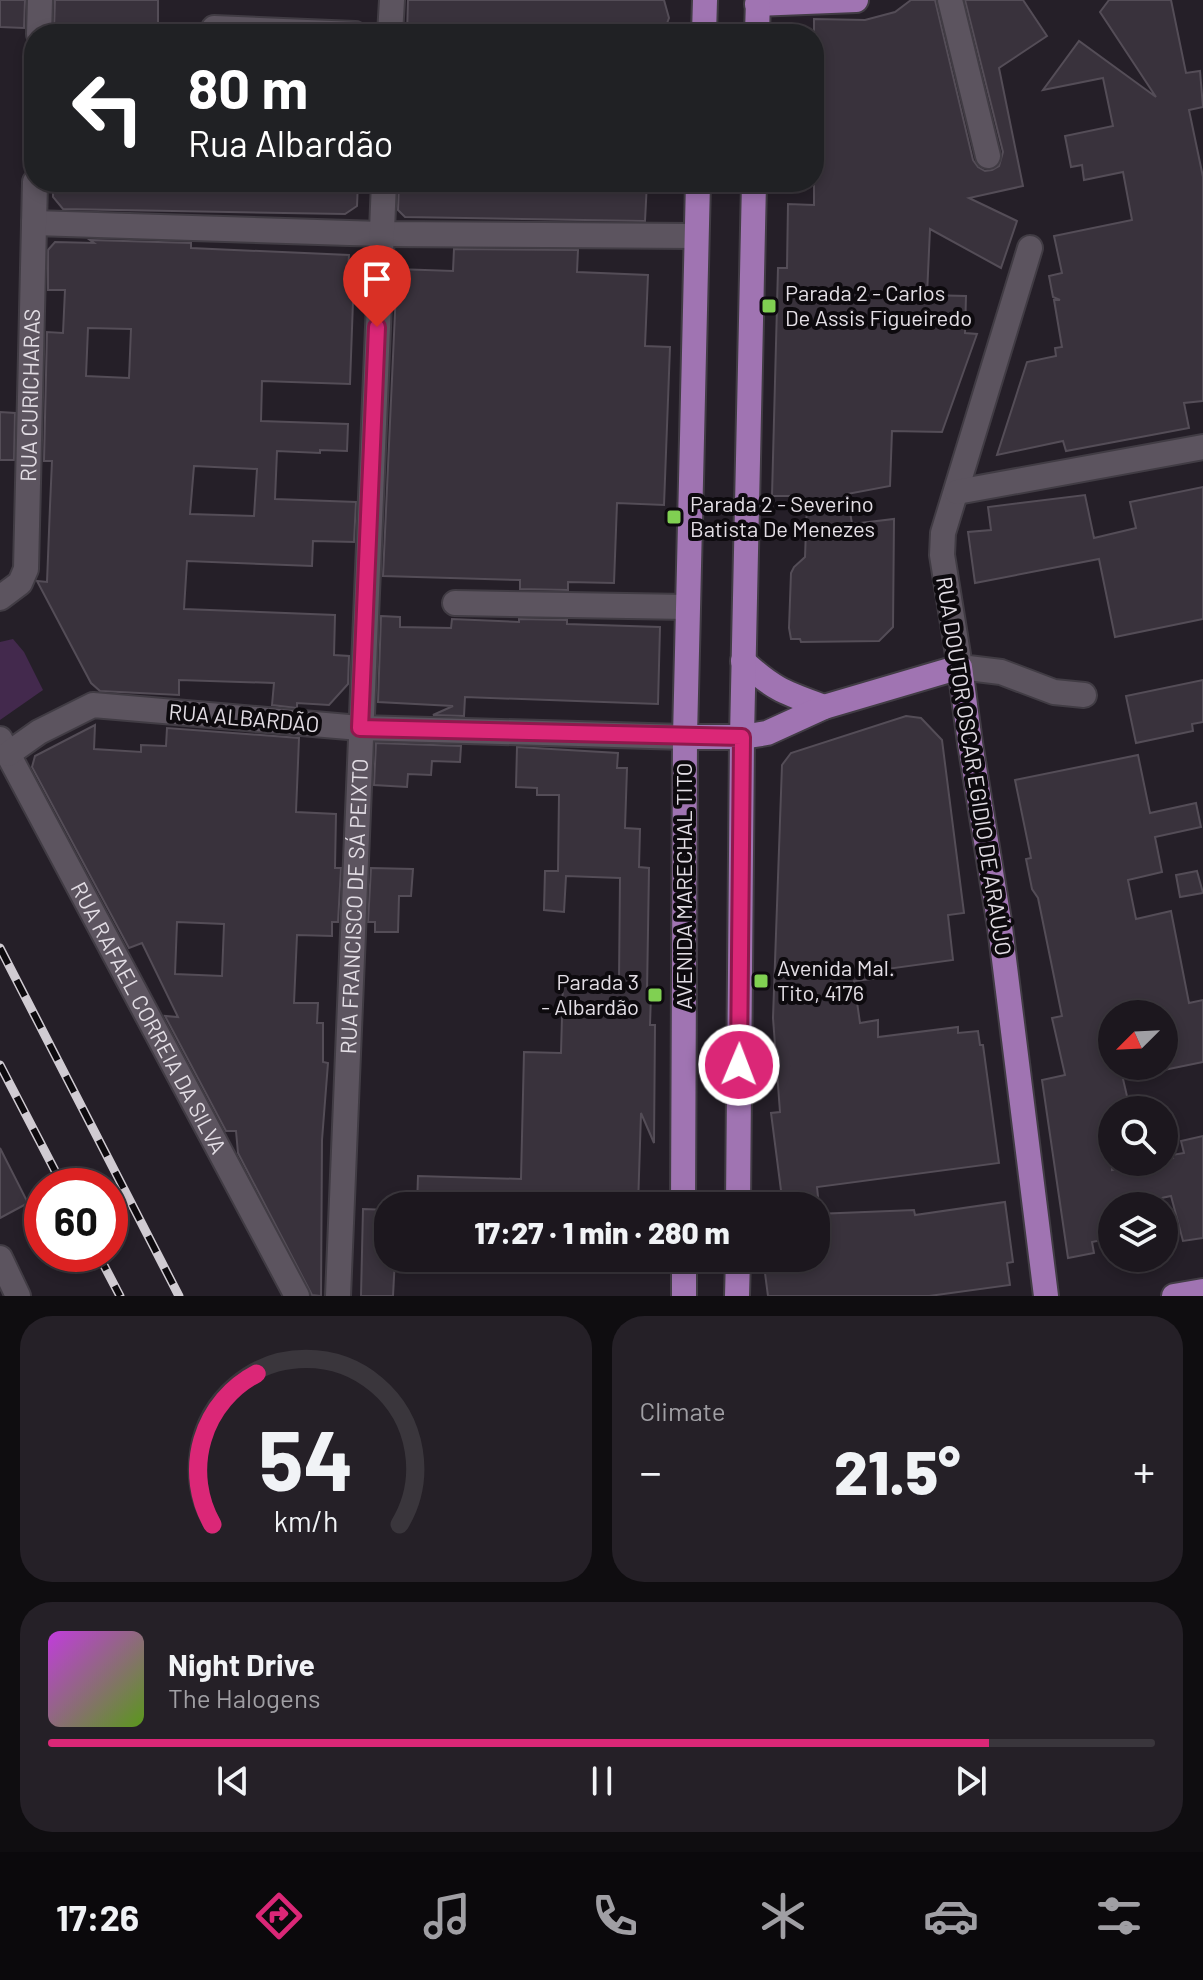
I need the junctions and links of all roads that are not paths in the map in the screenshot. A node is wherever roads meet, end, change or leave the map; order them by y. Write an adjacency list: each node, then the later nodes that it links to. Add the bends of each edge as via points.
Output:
1 (40, 0): 7 (street)
2 (392, 0): 8 (street)
3 (705, 0): 9 (main road)
4 (856, 0): 6 (main road)
5 (950, 0): 11 (street)
6 (758, 2): 10 (main road)
7 (39, 24)
8 (391, 24)
9 (704, 24)
10 (757, 24)
11 (988, 156)
12 (35, 192): 16 (street, RUA CURICHARAS)
13 (383, 192): 17 (street, RUA FRANCISCO DE SÁ PEIXTO)
14 (697, 192): 18 (main road, AVENIDA MARECHAL TITO)
15 (754, 192): 25 (main road)
16 (34, 223): 17 (street); 22 (street, RUA CURICHARAS, via 26,569 20,583)
17 (381, 234): 18 (street); 29 (street, RUA FRANCISCO DE SÁ PEIXTO)
18 (695, 236): 24 (main road, AVENIDA MARECHAL TITO)
19 (1030, 248): 21 (street, RUA DOUTOR OSCAR EGIDIO DE ARAÚJO)
20 (1203, 447): 21 (street)
21 (957, 492): 26 (street, RUA DOUTOR OSCAR EGIDIO DE ARAÚJO, via 943,533 942,555)
22 (0, 598)
23 (455, 603): 24 (street)
24 (687, 607): 30 (main road, AVENIDA MARECHAL TITO)
25 (743, 661): 28 (main road, via 779,691); 31 (main road)
26 (960, 667): 27 (street, via 1001,672 1054,692); 28 (main road, RUA ALBARDÃO); 44 (main road, RUA DOUTOR OSCAR EGIDIO DE ARAÚJO, via 1000,927)
27 (1084, 695)
28 (824, 707): 31 (main road, RUA ALBARDÃO, via 767,733)
29 (360, 728): 30 (street, RUA ALBARDÃO); 32 (street, RUA ALBARDÃO, via 93,705); 41 (street, RUA FRANCISCO DE SÁ PEIXTO)
30 (685, 737): 31 (main road, RUA ALBARDÃO); 33 (main road, AVENIDA MARECHAL TITO)
31 (742, 737): 34 (main road)
32 (4, 746): 40 (street, RUA RAFAEL CORREIA DA SILVA)
33 (683, 1192)
34 (738, 1192)
35 (0, 1258): 39 (street)
36 (684, 1272): 42 (main road)
37 (738, 1272): 43 (main road)
38 (1203, 1291): 45 (main road)
39 (18, 1296)
40 (297, 1296)
41 (338, 1296)
42 (684, 1296)
43 (737, 1296)
44 (1046, 1296)
45 (1174, 1296)

